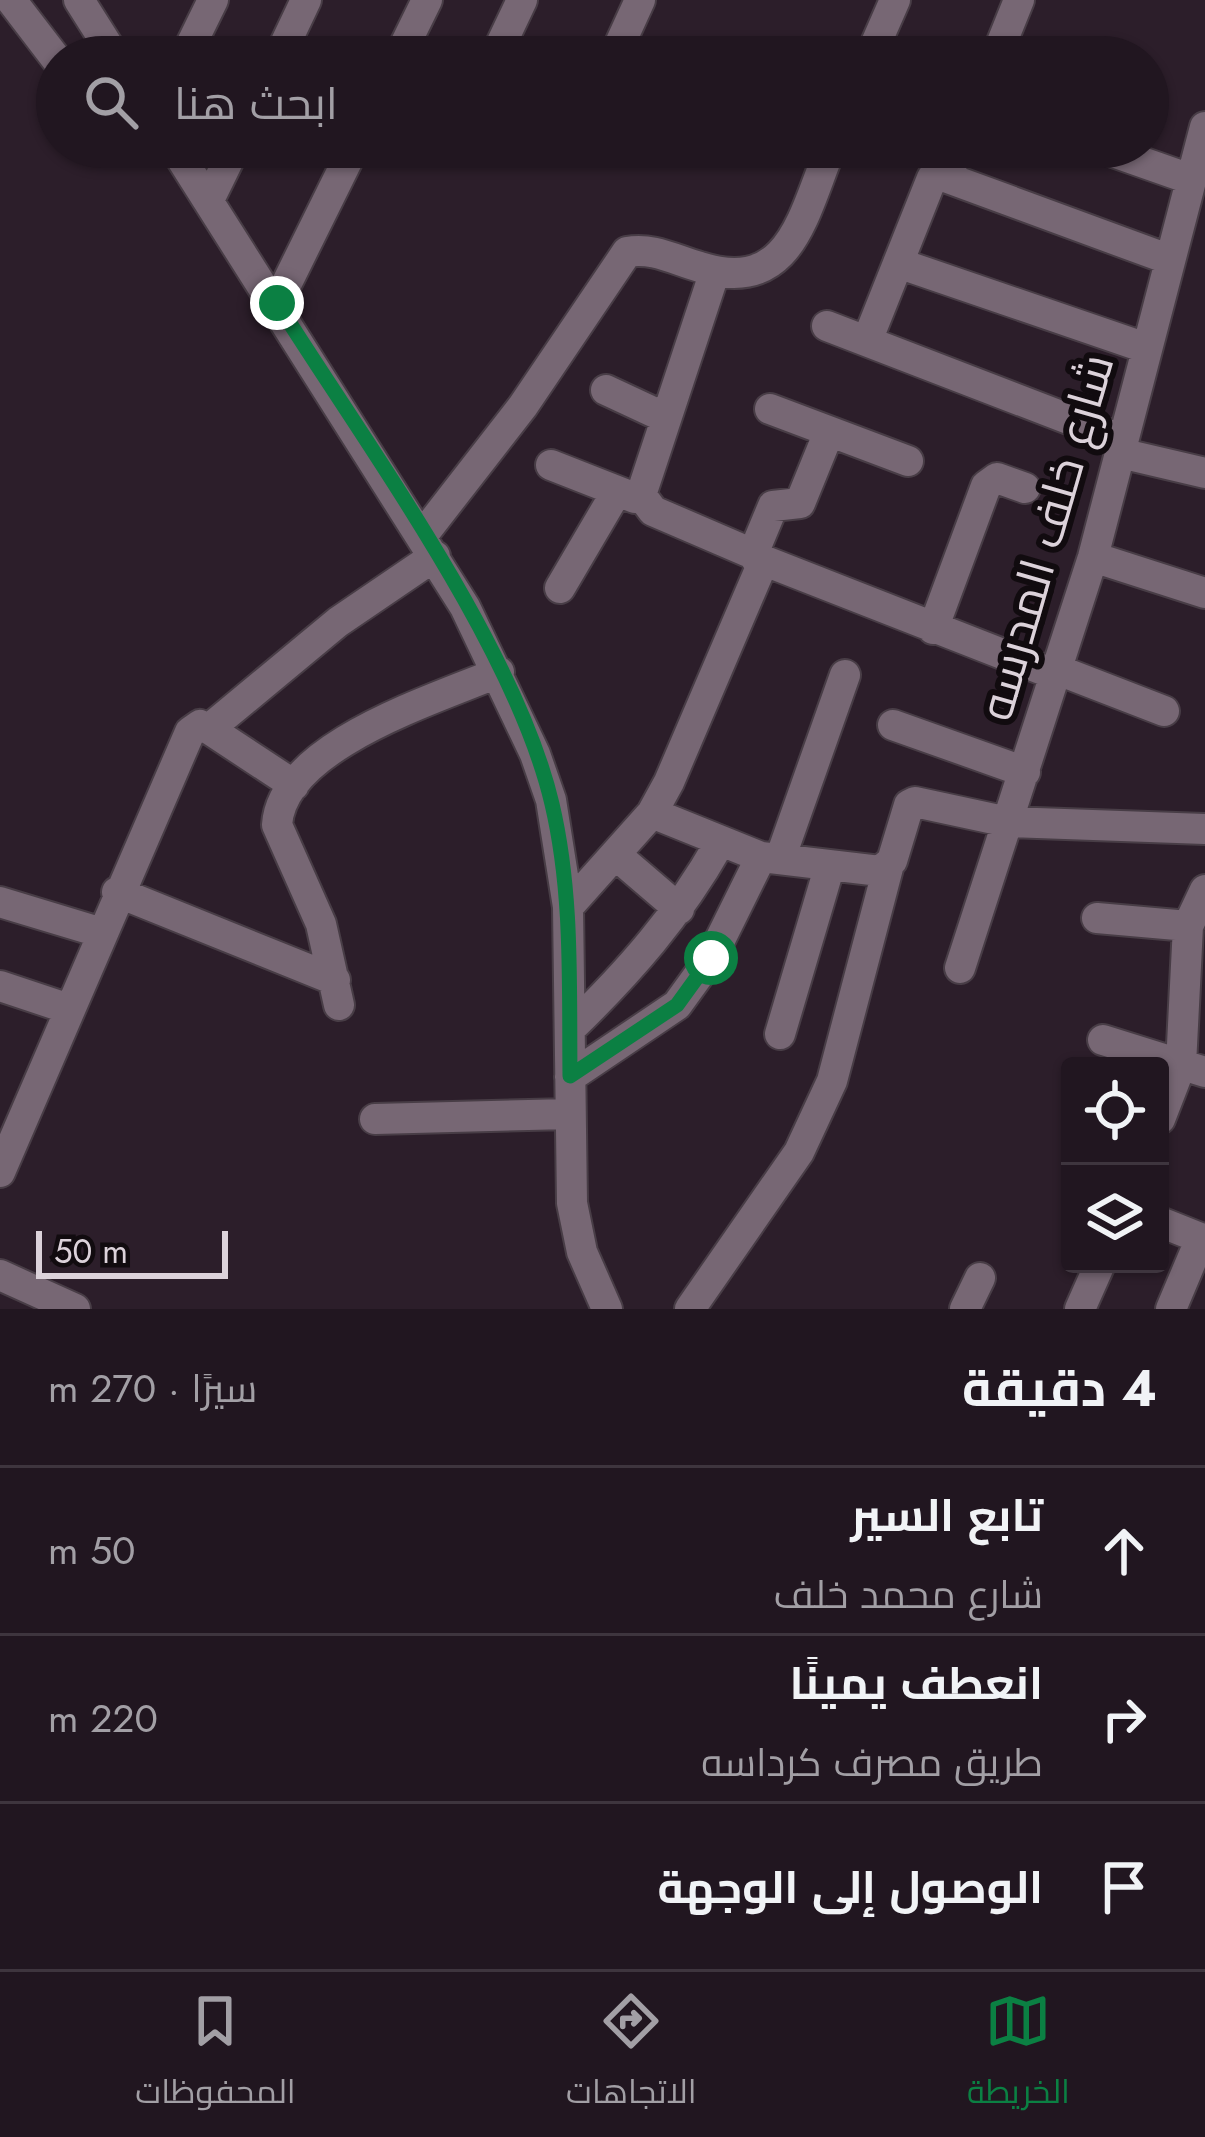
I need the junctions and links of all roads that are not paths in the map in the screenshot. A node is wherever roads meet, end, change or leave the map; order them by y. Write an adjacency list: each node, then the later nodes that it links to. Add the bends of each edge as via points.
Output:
1 (11, 0): 10 (street)
2 (79, 0): 11 (street)
3 (213, 0): 12 (street)
4 (307, 0): 13 (street)
5 (427, 0): 14 (street)
6 (522, 0): 15 (street)
7 (640, 0): 16 (street)
8 (896, 0): 17 (street)
9 (1019, 0): 18 (street)
10 (39, 36)
11 (102, 36)
12 (195, 36)
13 (289, 36)
14 (409, 36)
15 (505, 36)
16 (624, 36)
17 (879, 36)
18 (1004, 36)
19 (1205, 128): 27 (street, شارع خلف المدرسه)
20 (187, 168): 28 (street)
21 (225, 168): 28 (street)
22 (344, 168): 32 (street)
23 (822, 168): 31 (street, via 784,253 754,275)
24 (949, 168): 26 (street)
25 (1159, 168): 27 (street)
26 (945, 177): 29 (street); 30 (street, via 932,178)
27 (1190, 179): 29 (street, شارع خلف المدرسه)
28 (209, 200): 32 (street)
29 (1168, 259): 35 (street, شارع خلف المدرسه)
30 (898, 262): 34 (street); 35 (street)
31 (715, 271): 38 (street); 46 (street, via 657,252 627,252)
32 (277, 303): 46 (street)
33 (827, 326): 34 (street)
34 (867, 341): 40 (street)
35 (1146, 348): 40 (street, شارع خلف المدرسه)
36 (606, 390): 38 (street)
37 (770, 410): 39 (street)
38 (666, 418): 45 (street, via 641,488)
39 (829, 432): 41 (street); 47 (street, via 800,503 773,506)
40 (1121, 447): 43 (street); 48 (street, شارع خلف المدرسه)
41 (908, 461)
42 (551, 465): 45 (street)
43 (1205, 472)
44 (1025, 488): 51 (street, via 997,478 986,486)
45 (630, 496): 47 (street); 49 (street)
46 (428, 546): 52 (street); 57 (street)
47 (756, 556): 51 (street); 60 (street, via 761,567)
48 (1093, 557): 50 (street); 53 (street, شارع خلف المدرسه)
49 (560, 588)
50 (1205, 593)
51 (933, 628): 53 (street)
52 (499, 672): 59 (street, via 346,740); 71 (street, via 551,800)
53 (1057, 673): 55 (street); 58 (street, شارع خلف المدرسه)
54 (845, 675): 65 (street)
55 (1164, 711)
56 (892, 725): 58 (street)
57 (209, 729): 59 (street); 69 (street, via 190,732)
58 (1024, 772): 61 (street, شارع خلف المدرسه)
59 (294, 785): 69 (street, via 277,825 321,924 337,993)
60 (652, 812): 63 (street); 64 (street)
61 (1008, 822): 62 (street); 67 (street, via 916,802); 76 (street, شارع خلف المدرسه)
62 (1205, 829)
63 (719, 844): 65 (street); 72 (street)
64 (616, 855): 71 (street); 72 (street)
65 (771, 858): 66 (street); 83 (street, via 677,1005)
66 (830, 865): 67 (street); 80 (street)
67 (888, 868): 96 (street, via 832,1081 799,1152)
68 (1205, 890): 74 (street)
69 (117, 892): 75 (street)
70 (0, 902): 75 (street)
71 (568, 907): 79 (street)
72 (680, 909): 79 (street)
73 (1097, 918): 74 (street)
74 (1188, 926): 82 (street)
75 (99, 932): 78 (street)
76 (960, 968)
77 (0, 986): 78 (street)
78 (69, 1009): 85 (street)
79 (570, 1029): 83 (street)
80 (780, 1034)
81 (1103, 1040): 82 (street)
82 (1193, 1069): 84 (street)
83 (570, 1076): 86 (street)
84 (1169, 1105)
85 (11, 1114): 88 (street)
86 (569, 1114): 87 (street); 95 (street, via 572,1203)
87 (376, 1119)
88 (0, 1172)
89 (1169, 1226): 90 (street)
90 (1203, 1239): 99 (street)
91 (1096, 1273): 98 (street)
92 (0, 1275): 94 (street)
93 (980, 1278): 97 (street)
94 (75, 1309)
95 (607, 1309)
96 (690, 1309)
97 (964, 1309)
98 (1080, 1309)
99 (1171, 1309)

